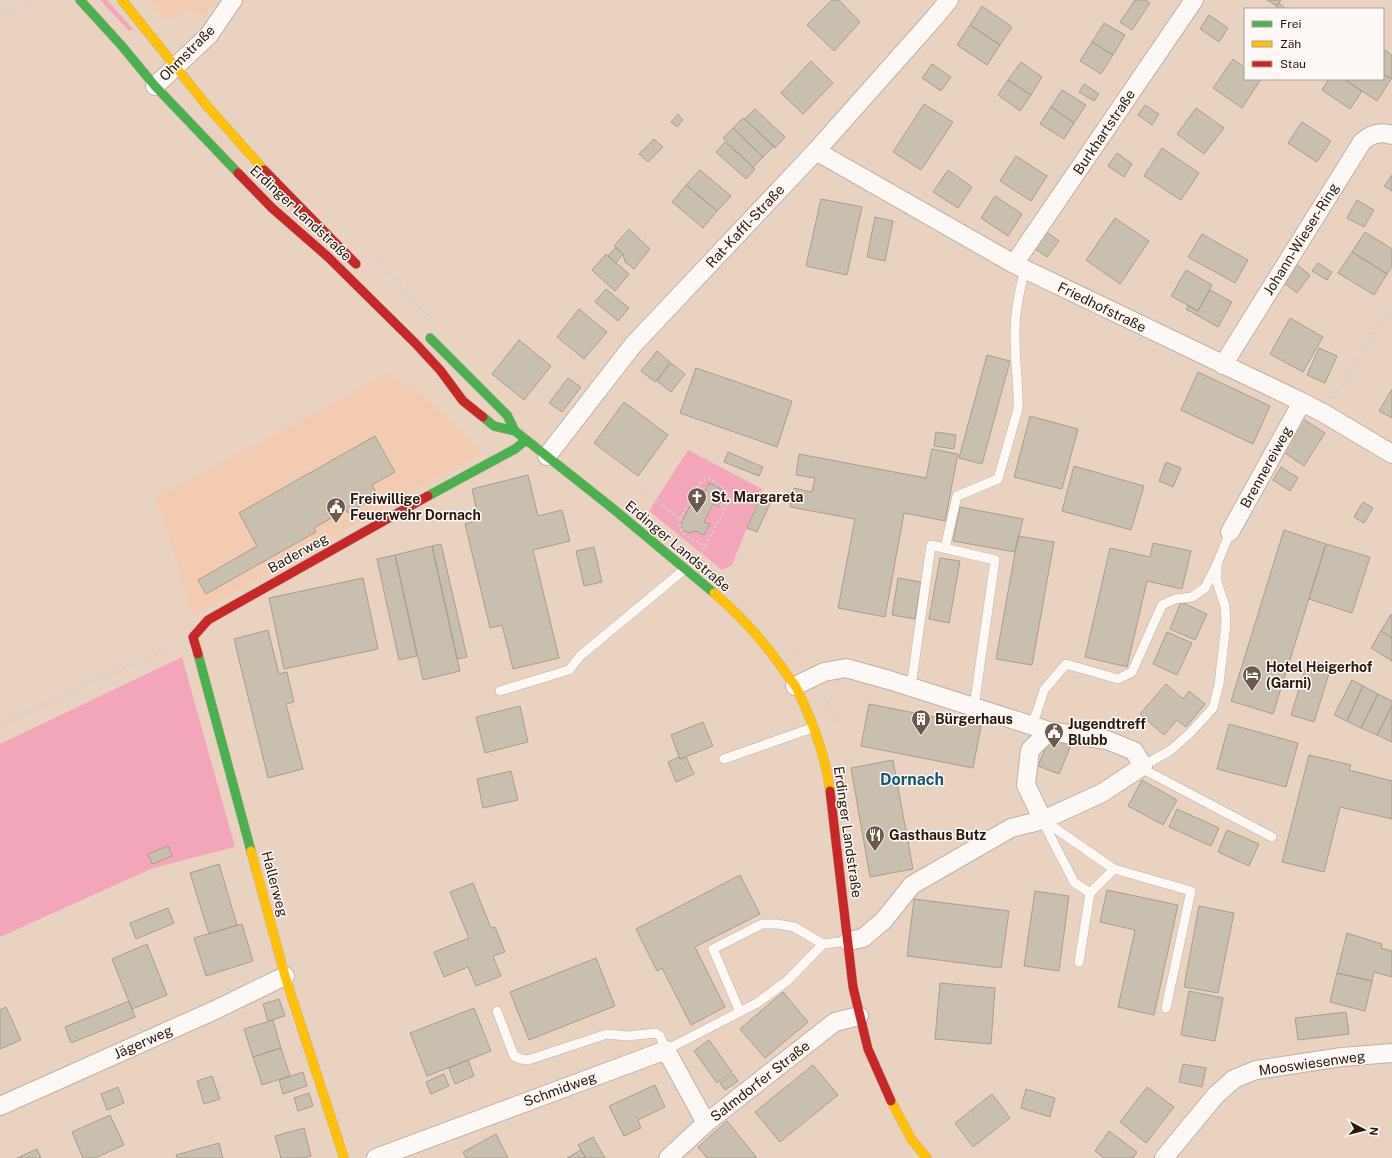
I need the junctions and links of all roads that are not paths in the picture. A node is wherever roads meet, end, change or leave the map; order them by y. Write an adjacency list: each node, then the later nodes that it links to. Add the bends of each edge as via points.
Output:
1 (80, 0): 7 (street, Erdinger Landstraße)
2 (122, 0): 6 (street, Erdinger Landstraße)
3 (233, 0): 6 (street, Ohmstraße, via 209,35)
4 (949, 0): 9 (street, Rat-Kaffl-Straße)
5 (1194, 0): 10 (street, Burkhartstraße)
6 (175, 66): 7 (street, Ohmstraße); 11 (street, Erdinger Landstraße, via 207,107 287,195)
7 (155, 86): 15 (street, Erdinger Landstraße, via 272,208 328,257 416,344 463,401 494,426)
8 (1392, 135): 13 (street, Johann-Wieser-Ring, via 1378,133 1368,136 1362,142)
9 (816, 151): 10 (street, Friedhofstraße); 18 (street, Rat-Kaffl-Straße, via 633,345)
10 (1020, 267): 13 (street, Friedhofstraße); 20 (lane, via 1015,321 1018,409 998,479 956,496)
11 (365, 273)
12 (421, 329): 15 (street, Erdinger Landstraße, via 507,415)
13 (1223, 365): 14 (street, Friedhofstraße)
14 (1302, 402): 17 (street, Friedhofstraße); 19 (street, Brennereiweg)
15 (515, 431): 16 (street, Erdinger Landstraße)
16 (526, 440): 18 (street, Erdinger Landstraße); 23 (street, Baderweg, via 515,449)
17 (1392, 454)
18 (547, 456): 22 (street, Erdinger Landstraße)
19 (1230, 532): 21 (lane)
20 (945, 548): 25 (lane, via 931,545); 27 (lane, via 995,560)
21 (1217, 564): 28 (lane, via 1205,588 1192,597 1175,599 1162,605 1132,672 1118,679 1066,664 1044,690); 32 (lane, via 1217,582 1225,606 1226,624 1219,684 1213,708 1171,750)
22 (685, 569): 24 (street, Erdinger Landstraße, via 744,622 772,653); 26 (lane, via 580,656 569,670)
23 (208, 620): 40 (street, Hallerweg, via 193,637)
24 (795, 686): 25 (street, via 824,672 846,668); 29 (street, Erdinger Landstraße)
25 (911, 687): 27 (street)
26 (500, 690)
27 (974, 707): 28 (street)
28 (1031, 725): 30 (street)
29 (812, 728): 31 (lane); 37 (street, Erdinger Landstraße, via 822,754 830,788)
30 (1049, 731): 32 (street, via 1107,740 1134,751); 33 (street, via 1030,750 1026,785)
31 (724, 759)
32 (1142, 767): 33 (street, via 1102,793); 34 (lane)
33 (1043, 820): 35 (lane); 36 (lane, via 1074,882); 37 (street, via 1011,828 912,885 884,920 863,938)
34 (1272, 837)
35 (1114, 869): 36 (lane); 41 (lane, via 1191,891)
36 (1090, 893): 39 (lane)
37 (848, 941): 38 (lane); 44 (street, Erdinger Landstraße)
38 (823, 944): 43 (lane, via 787,981); 43 (lane, via 794,927 762,924 713,950)
39 (1079, 962)
40 (285, 976): 47 (street, Jägerweg); 50 (street, Hallerweg)
41 (1166, 1008)
42 (496, 1011): 45 (lane, via 514,1056 521,1059 528,1060 607,1034 656,1034 660,1036)
43 (740, 1012): 45 (lane)
44 (859, 1016): 48 (street, Salmdorfer Straße, via 835,1022); 52 (street, Erdinger Landstraße, via 868,1049 894,1105 912,1140)
45 (666, 1050): 48 (street); 51 (street, Schmidweg)
46 (1392, 1053): 53 (street, Mooswiesenweg, via 1342,1057 1256,1070 1239,1085 1215,1096)
47 (0, 1106)
48 (706, 1123): 49 (street, Salmdorfer Straße)
49 (676, 1155)
50 (344, 1158)
51 (376, 1158)
52 (927, 1158)
53 (1164, 1158)

